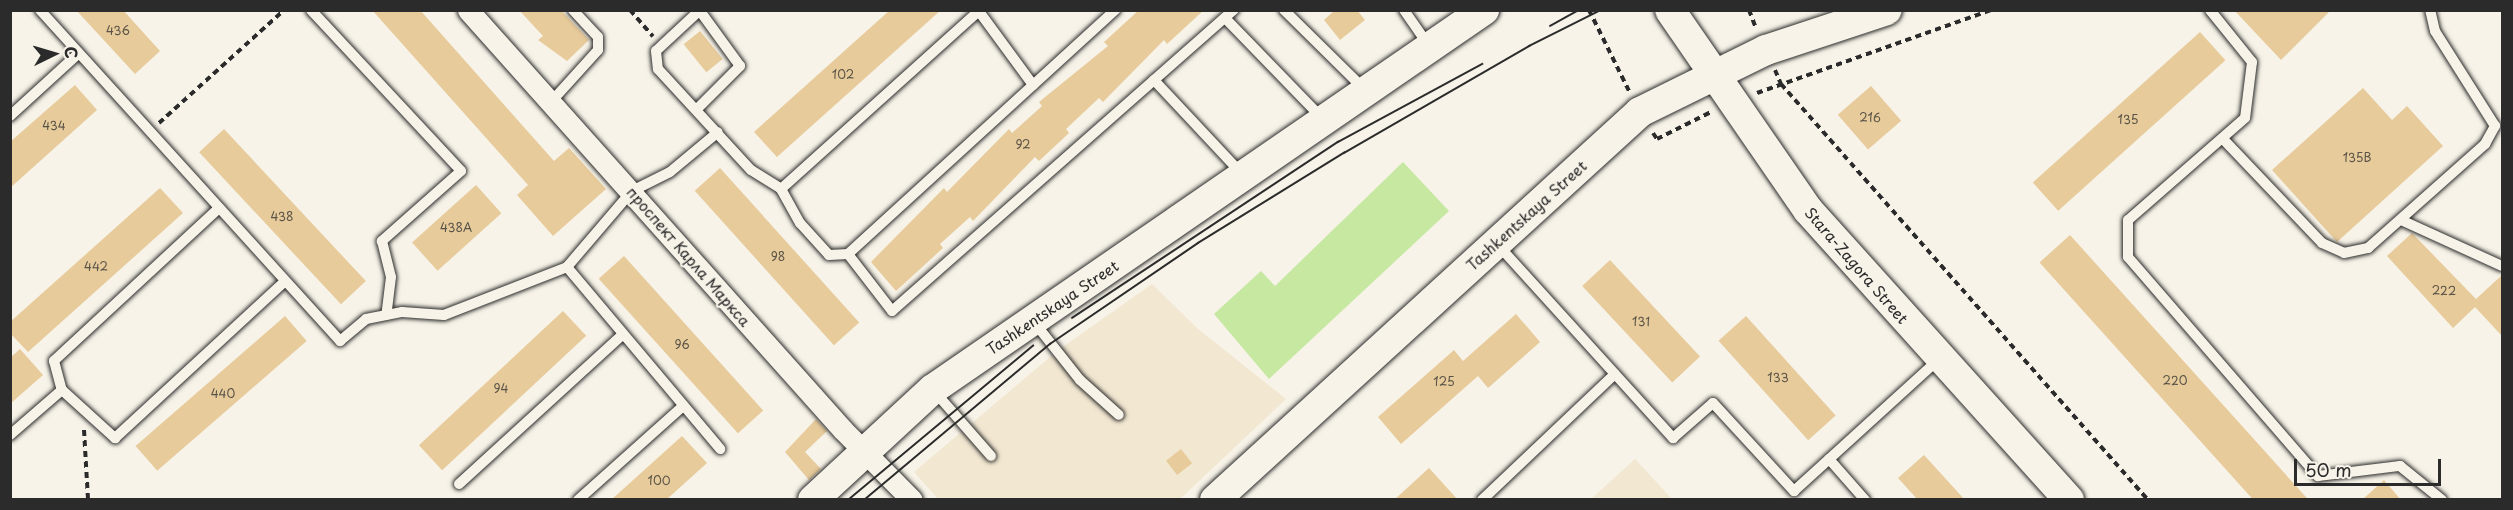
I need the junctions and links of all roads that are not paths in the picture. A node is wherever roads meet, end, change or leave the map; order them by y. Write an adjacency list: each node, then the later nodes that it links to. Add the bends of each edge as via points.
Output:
1 (40, 10): 17 (lane)
2 (311, 10): 39 (lane, via 461,171 382,241 391,277)
3 (468, 10): 22 (street, проспект Карла Маркса)
4 (573, 10): 22 (lane, via 598,38 598,50)
5 (1115, 10): 20 (lane)
6 (1284, 10): 21 (lane)
7 (1404, 10): 16 (lane)
8 (1484, 10): 16 (main road, Tashkentskaya Street)
9 (1670, 10): 18 (main road, Stara-Zagora Street)
10 (1887, 10): 18 (main road, Tashkentskaya Street, via 1766,50)
11 (2210, 10): 28 (lane, via 2252,62 2245,118)
12 (2430, 10): 26 (lane, via 2435,31)
13 (700, 11): 23 (lane, via 740,66); 23 (lane, via 656,51 658,69)
14 (979, 11): 20 (lane); 30 (lane)
15 (1229, 14): 19 (lane); 25 (lane)
16 (1429, 46): 21 (main road, Tashkentskaya Street)
17 (79, 54): 24 (lane); 32 (lane)
18 (1714, 78): 34 (main road, Tashkentskaya Street, via 1640,112); 42 (main road, Stara-Zagora Street, via 1808,210)
19 (1154, 80): 29 (lane); 35 (lane, via 892,310)
20 (1034, 85): 35 (lane)
21 (1366, 92): 25 (main road, Tashkentskaya Street)
22 (551, 102): 31 (street, проспект Карла Маркса)
23 (697, 109): 27 (lane)
24 (10, 116)
25 (1325, 122): 29 (main road, Tashkentskaya Street)
26 (2499, 124): 33 (lane, via 2486,144)
27 (718, 132): 30 (lane, via 751,170); 31 (lane, via 670,172)
28 (2224, 140): 33 (lane, via 2329,247 2344,253 2368,248); 61 (lane, via 2128,220 2128,257 2318,476 2400,466)
29 (1245, 178): 40 (main road, Tashkentskaya Street)
30 (781, 189): 35 (lane, via 800,222 829,255)
31 (632, 191): 37 (lane); 50 (street, проспект Карла Маркса)
32 (219, 208): 38 (lane); 45 (lane, via 54,361)
33 (2401, 220): 36 (lane)
34 (1496, 242): 43 (lane); 57 (main road, Tashkentskaya Street)
35 (848, 254)
36 (2502, 266)
37 (567, 267): 39 (lane, via 444,315); 41 (lane)
38 (285, 281): 39 (lane, via 339,341 366,319); 45 (lane, via 115,438)
39 (386, 315)
40 (1032, 320): 44 (main road, Tashkentskaya Street); 47 (lane, via 1080,380)
41 (623, 334): 46 (lane); 53 (lane)
42 (1940, 359): 52 (lane); 60 (main road, Stara-Zagora Street)
43 (1616, 374): 52 (lane, via 1673,438 1713,403 1794,491); 58 (lane)
44 (933, 389): 50 (main road, Tashkentskaya Street); 51 (lane)
45 (62, 390): 48 (lane)
46 (683, 406): 49 (lane); 54 (lane)
47 (1119, 415)
48 (10, 435)
49 (720, 449)
50 (864, 451): 55 (main road, Tashkentskaya Street); 56 (street, проспект Карла Маркса)
51 (991, 456)
52 (1829, 459): 59 (lane)
53 (459, 484)
54 (578, 500)
55 (813, 500)
56 (912, 500)
57 (1215, 500)
58 (1482, 500)
59 (1865, 500)
60 (2069, 500)
61 (2442, 500)

